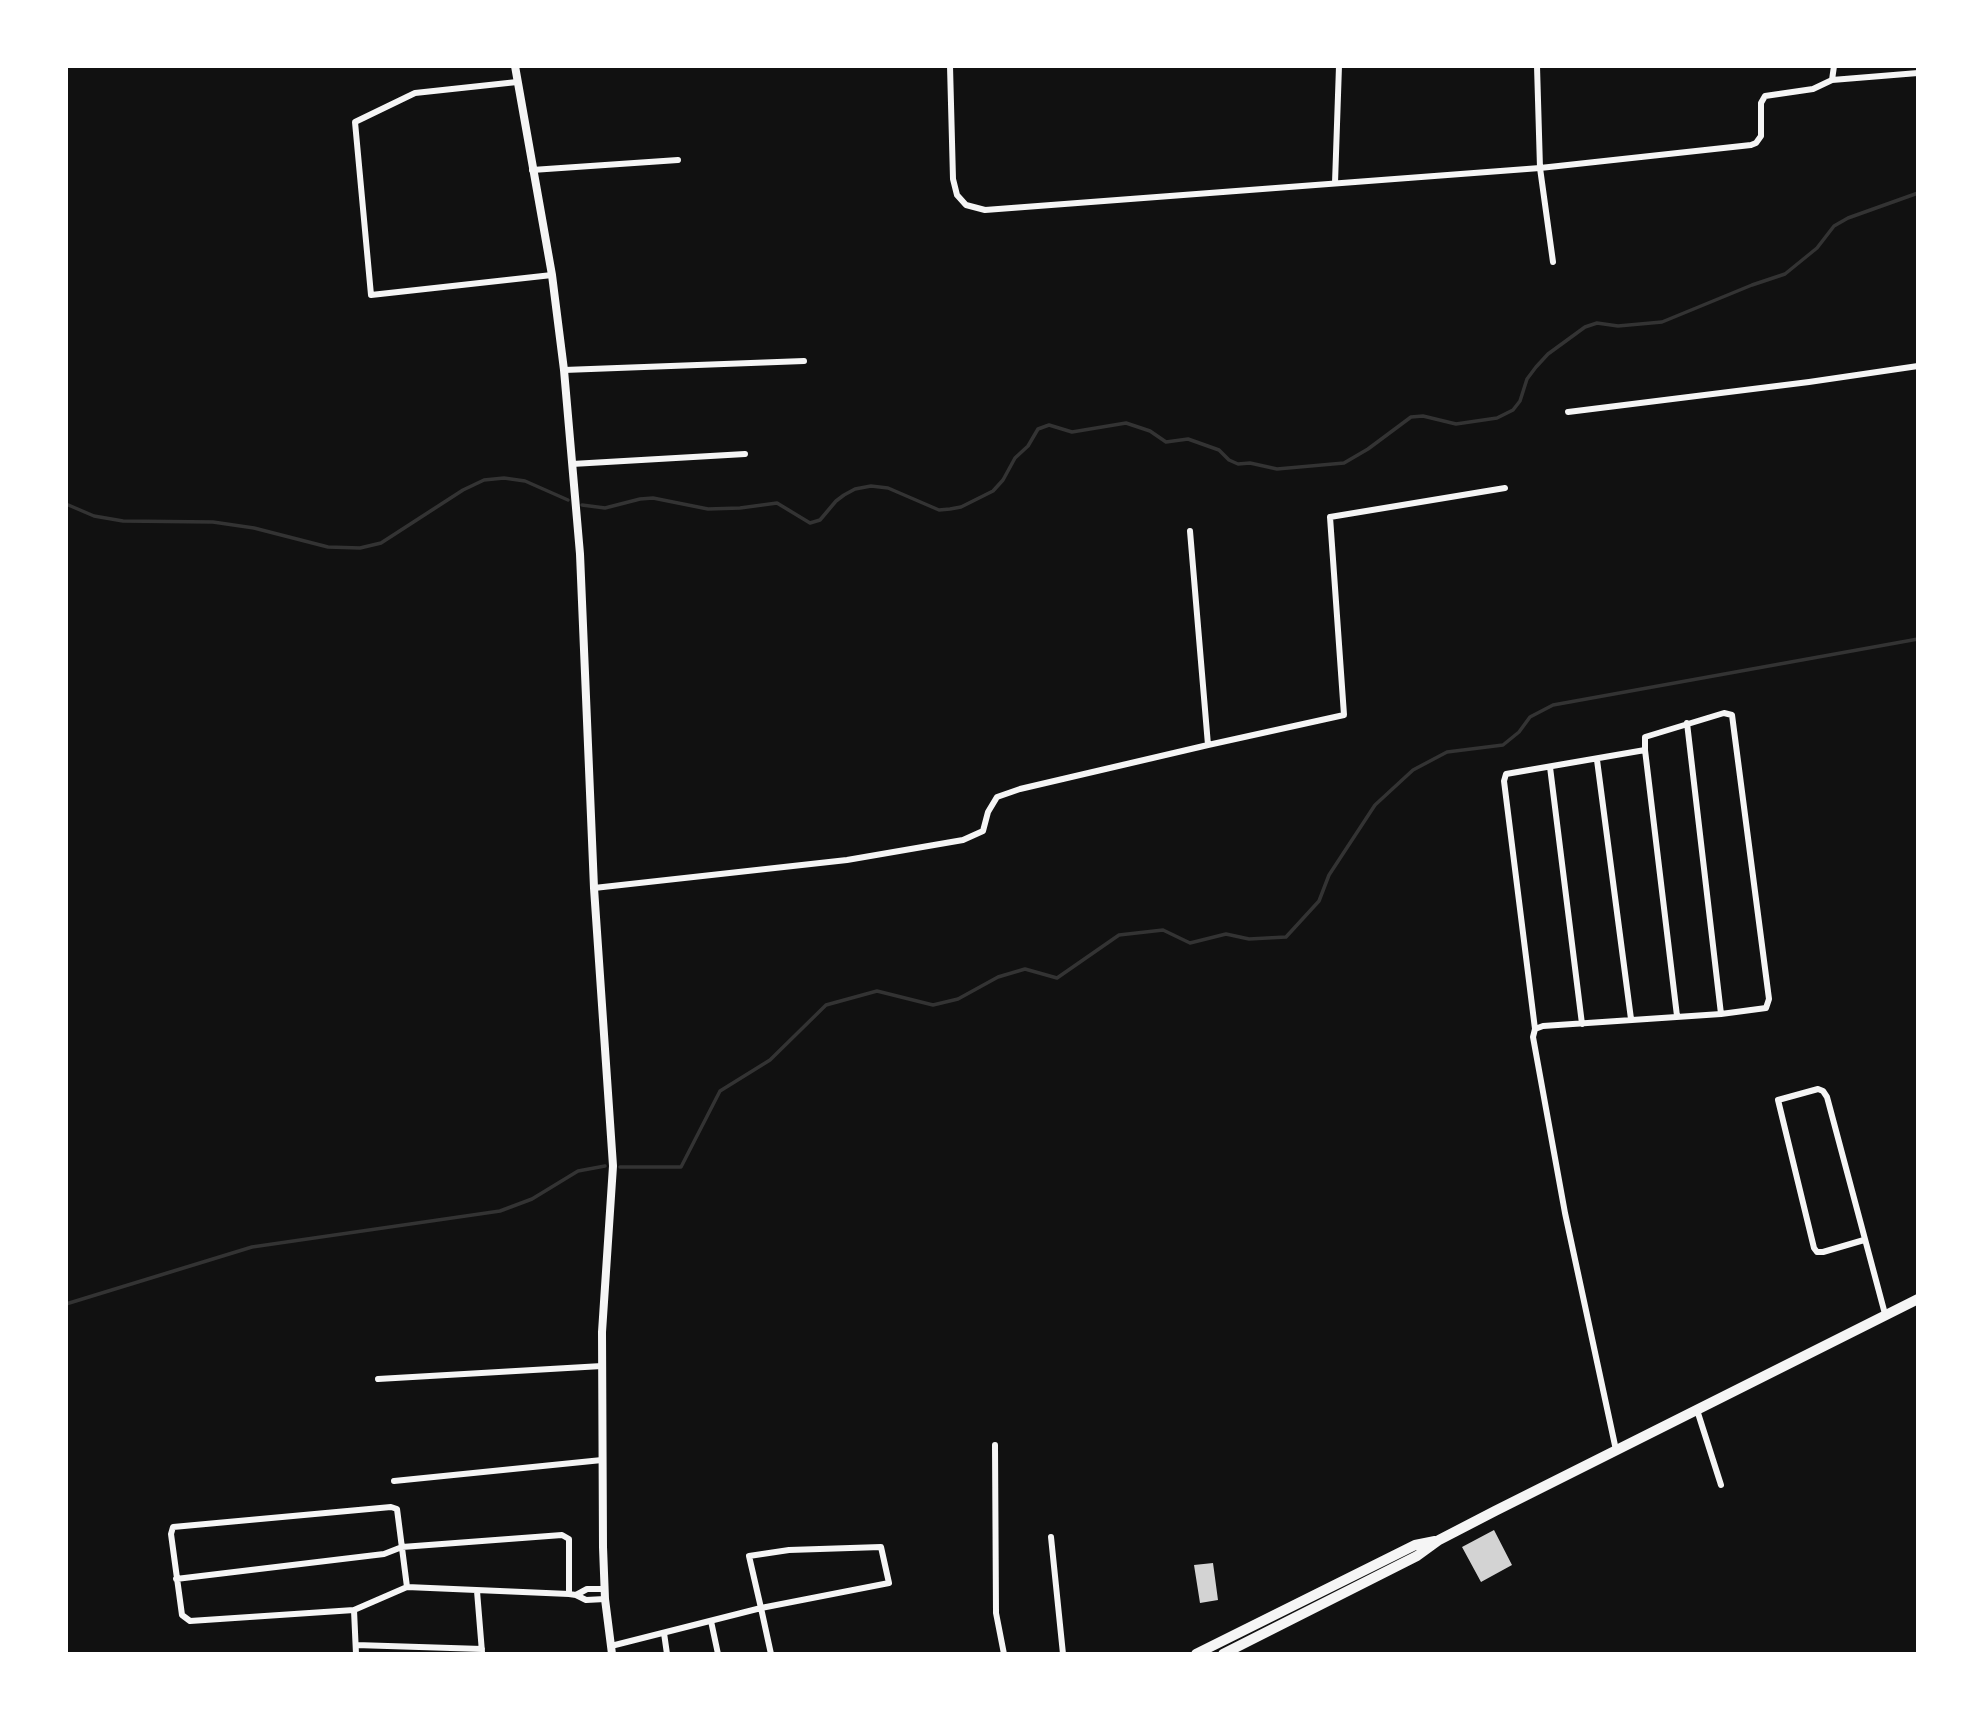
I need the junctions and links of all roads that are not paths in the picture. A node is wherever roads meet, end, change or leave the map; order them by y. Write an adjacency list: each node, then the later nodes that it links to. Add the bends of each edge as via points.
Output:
1 (515, 66): 8 (street)
2 (950, 66): 12 (street, via 953,179 957,195 966,205 985,210)
3 (1339, 66): 12 (street)
4 (1537, 66): 10 (street)
5 (1834, 66): 7 (street)
6 (1917, 73): 7 (street)
7 (1832, 80): 10 (street, via 1813,89 1765,96 1761,136 1751,145)
8 (517, 82): 11 (street); 14 (street, via 415,93 355,122 371,295)
9 (678, 160): 11 (street)
10 (1540, 168): 12 (street); 13 (street)
11 (532, 170): 14 (street)
12 (1335, 183)
13 (1553, 262)
14 (552, 275): 17 (street)
15 (804, 361): 17 (street)
16 (1917, 366): 18 (street)
17 (564, 370): 20 (street)
18 (1569, 412)
19 (745, 454): 20 (street)
20 (572, 464): 28 (street)
21 (1506, 488): 24 (street, via 1330,517 1344,715)
22 (1190, 531): 24 (street)
23 (1687, 723): 25 (street, via 1645,737); 29 (street); 29 (street, via 1724,713 1734,722 1769,999 1766,1008)
24 (1209, 745): 28 (street, via 997,797 983,831 963,840 847,860)
25 (1645, 750): 26 (street); 30 (street)
26 (1597, 760): 27 (street); 31 (street)
27 (1550, 767): 32 (street); 33 (street, via 1506,774 1504,781)
28 (594, 888): 37 (street, via 613,1166)
29 (1721, 1014): 30 (street)
30 (1677, 1016): 31 (street)
31 (1631, 1019): 32 (street)
32 (1582, 1024): 33 (street)
33 (1535, 1029): 41 (street, via 1565,1213)
34 (1864, 1240): 34 (street, via 1827,1097 1818,1089 1778,1100 1814,1248 1823,1252); 36 (street)
35 (1917, 1299): 36 (main road)
36 (1885, 1314): 39 (main road)
37 (602, 1366): 38 (street); 42 (street)
38 (379, 1379)
39 (1697, 1410): 41 (main road); 44 (street)
40 (995, 1445): 65 (street, via 996,1613)
41 (1616, 1450): 46 (main road)
42 (602, 1460): 43 (street); 50 (street)
43 (394, 1481)
44 (1721, 1485)
45 (1051, 1537): 66 (street)
46 (1439, 1540): 67 (main road, via 1415,1545); 68 (main road, via 1418,1556)
47 (401, 1547): 48 (street, via 384,1554); 48 (street, via 397,1509 391,1507 173,1527); 49 (street); 52 (street, via 562,1535 569,1539)
48 (176, 1579): 55 (street, via 182,1615 190,1621)
49 (407, 1587): 51 (street); 55 (street)
50 (604, 1589): 52 (street); 53 (street)
51 (477, 1591): 52 (street); 60 (street)
52 (573, 1594): 53 (street, via 586,1600)
53 (605, 1599): 59 (street)
54 (761, 1608): 54 (street, via 889,1583 881,1547 749,1556); 56 (street); 64 (street)
55 (354, 1610): 58 (street)
56 (711, 1621): 57 (street); 63 (street)
57 (664, 1633): 59 (street); 62 (street)
58 (356, 1645): 60 (street); 61 (street)
59 (611, 1650)
60 (482, 1651)
61 (356, 1654)
62 (667, 1654)
63 (718, 1654)
64 (771, 1654)
65 (1004, 1654)
66 (1063, 1654)
67 (1196, 1654)
68 (1223, 1654)

